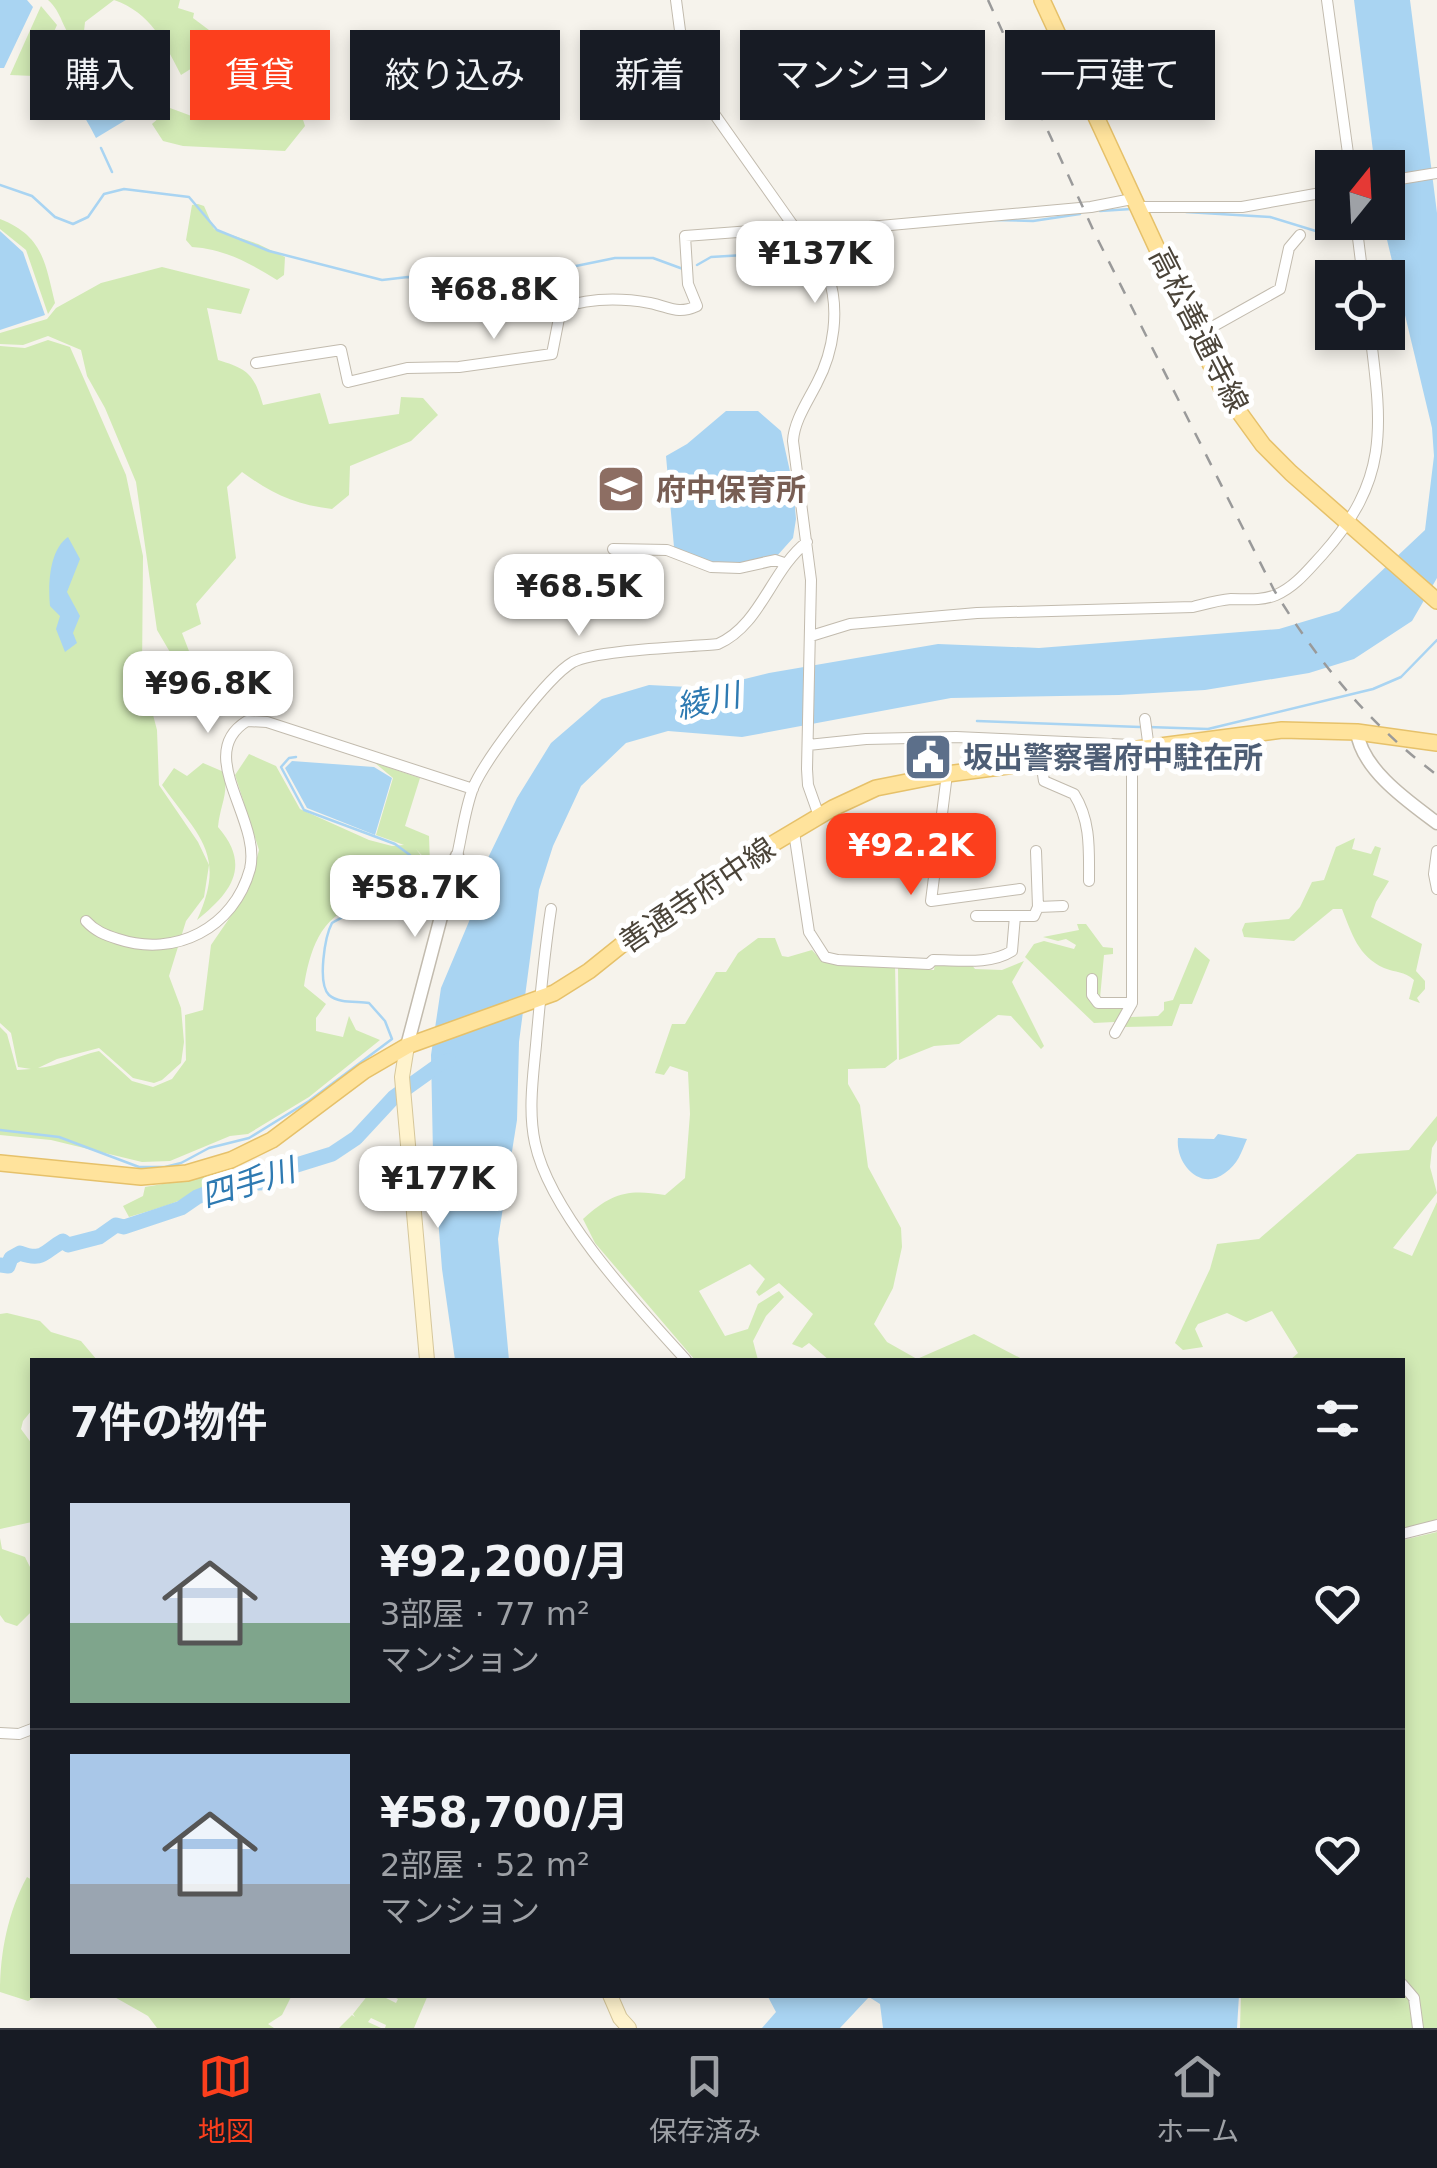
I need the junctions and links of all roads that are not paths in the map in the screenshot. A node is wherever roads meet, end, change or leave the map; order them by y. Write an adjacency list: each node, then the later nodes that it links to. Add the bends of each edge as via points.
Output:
1 (676, 0): 11 (street, via 691,81)
2 (1042, 0): 4 (main road, 高松善通寺線)
3 (1327, 0): 6 (street)
4 (1056, 30)
5 (1097, 120): 10 (main road, 高松善通寺線)
6 (1348, 150)
7 (1437, 173): 8 (street)
8 (1405, 178)
9 (1315, 194): 10 (street, via 1242,207)
10 (1135, 203): 11 (street); 13 (main road, 高松善通寺線)
11 (799, 233): 15 (street, via 685,236 688,284 697,306 674,312 609,299 570,305 561,308 552,354 407,368 348,382 342,350); 17 (street, via 828,275 836,314 824,366 793,436)
12 (1300, 236): 13 (street, via 1289,248 1280,288)
13 (1196, 336): 16 (main road, 高松善通寺線, via 1263,445)
14 (1371, 350): 16 (street, via 1377,456)
15 (256, 363)
16 (1350, 526): 20 (main road, 高松善通寺線); 21 (street, via 1291,587 1272,596 850,624)
17 (807, 542): 19 (street); 21 (street)
18 (613, 549): 19 (street, via 668,550 711,567)
19 (784, 563): 28 (street, via 744,626 718,644 573,662 491,757)
20 (1437, 601)
21 (811, 640): 24 (street)
22 (1358, 732): 23 (main road, 善通寺府中線); 25 (main road, 善通寺府中線); 30 (street, via 1375,768)
23 (1145, 735): 24 (street, via 1132,745 956,737); 26 (main road, 善通寺府中線); 46 (street)
24 (808, 743): 29 (street, via 808,785)
25 (1437, 743)
26 (1041, 761): 27 (main road, 善通寺府中線); 35 (street, via 1044,781 1078,800 1088,826)
27 (947, 774): 29 (main road, 善通寺府中線, via 876,788); 36 (street, via 931,901)
28 (473, 789): 34 (street); 43 (street, via 247,721 229,736 224,755 252,853 232,903 202,934 174,944 134,944)
29 (819, 816): 31 (main road, 善通寺府中線)
30 (1437, 823)
31 (794, 832): 42 (street, via 809,932 825,957 929,964 1003,957 1012,950); 45 (main road, 善通寺府中線, via 675,902 589,970)
32 (1036, 851): 39 (street)
33 (1437, 851): 37 (street)
34 (458, 856): 48 (street)
35 (1088, 881)
36 (1020, 889)
37 (1437, 889)
38 (1063, 906): 39 (street)
39 (1038, 907): 42 (street, via 1034,916)
40 (552, 908): 45 (street)
41 (976, 916): 42 (street)
42 (1015, 916)
43 (86, 921)
44 (1092, 978): 46 (street, via 1098,1004)
45 (535, 1002): 48 (main road, 善通寺府中線); 51 (street, via 531,1088 540,1161 590,1247)
46 (1132, 1003): 47 (street)
47 (1115, 1033)
48 (407, 1046): 49 (main road, 善通寺府中線, via 272,1140 203,1170 141,1177); 50 (main road, via 402,1085)
49 (0, 1164)
50 (427, 1358)
51 (684, 1358)
52 (1437, 1525): 53 (street)
53 (1405, 1533)
54 (30, 1730): 55 (street)
55 (0, 1733)
56 (1405, 1988): 59 (street, via 1414,1998)
57 (611, 1998): 58 (main road)
58 (629, 2028)
59 (1418, 2028)

